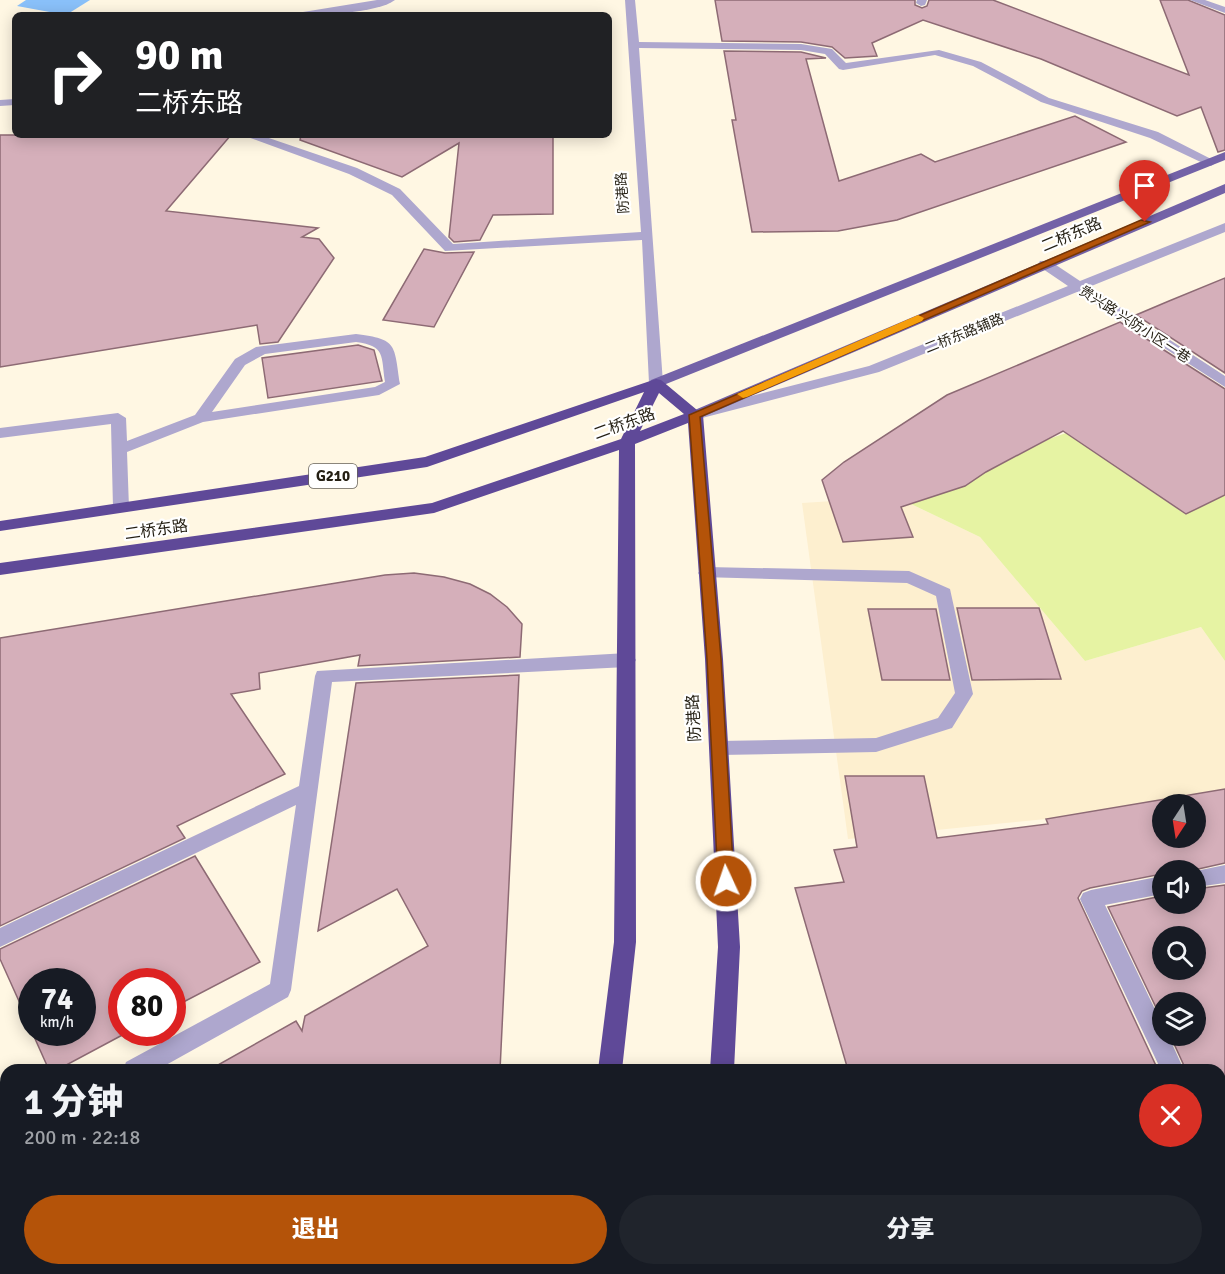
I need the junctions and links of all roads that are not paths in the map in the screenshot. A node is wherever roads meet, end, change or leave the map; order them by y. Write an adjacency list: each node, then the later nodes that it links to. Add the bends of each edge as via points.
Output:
1 (390, 0): 5 (street)
2 (630, 0): 6 (street, 防港路)
3 (1196, 0): 4 (street)
4 (1225, 10)
5 (325, 12)
6 (634, 45): 9 (street, via 801,47 828,51 843,67 935,52 977,64 1045,99 1154,135); 12 (street, 防港路)
7 (257, 138): 12 (street, via 353,171 396,192 450,248)
8 (1225, 156): 9 (main road, 二桥东路)
9 (1211, 162): 15 (main road, 二桥东路)
10 (1225, 188): 13 (main road, 二桥东路)
11 (1225, 227): 14 (street, 二桥东路辅路)
12 (648, 236): 15 (street, 防港路)
13 (1044, 264): 14 (street, 贵兴路 兴防小区一巷); 17 (main road, 二桥东路)
14 (1078, 286): 16 (street, 贵兴路 兴防小区一巷); 17 (street, 二桥东路辅路, via 874,369)
15 (656, 382): 17 (highway); 20 (highway, 防港路); 22 (highway, 二桥东路 / G210, via 427,462)
16 (1225, 383)
17 (694, 415): 20 (highway, 二桥东路); 25 (highway, 防港路)
18 (200, 418): 18 (street, via 379,391 393,384 387,349 378,341 356,338 261,350 240,362); 21 (street)
19 (0, 434): 21 (street, via 118,417)
20 (627, 442): 24 (highway, 二桥东路, via 434,508); 26 (highway, 防港路)
21 (119, 450): 22 (street)
22 (121, 508): 23 (highway, 二桥东路 / G210)
23 (0, 526)
24 (0, 569)
25 (707, 573): 27 (highway, 防港路); 27 (street, via 909,578 945,593 964,694 945,723 876,745)
26 (627, 660): 28 (street, via 324,676); 34 (highway, 防港路, via 625,942)
27 (719, 748): 35 (highway, 防港路, via 729,947)
28 (308, 790): 32 (street); 33 (street, via 280,990)
29 (1225, 874): 30 (street)
30 (1206, 877)
31 (1152, 887): 36 (street, via 1091,898)
32 (0, 938)
33 (145, 1064)
34 (611, 1064)
35 (722, 1064)
36 (1170, 1064)

